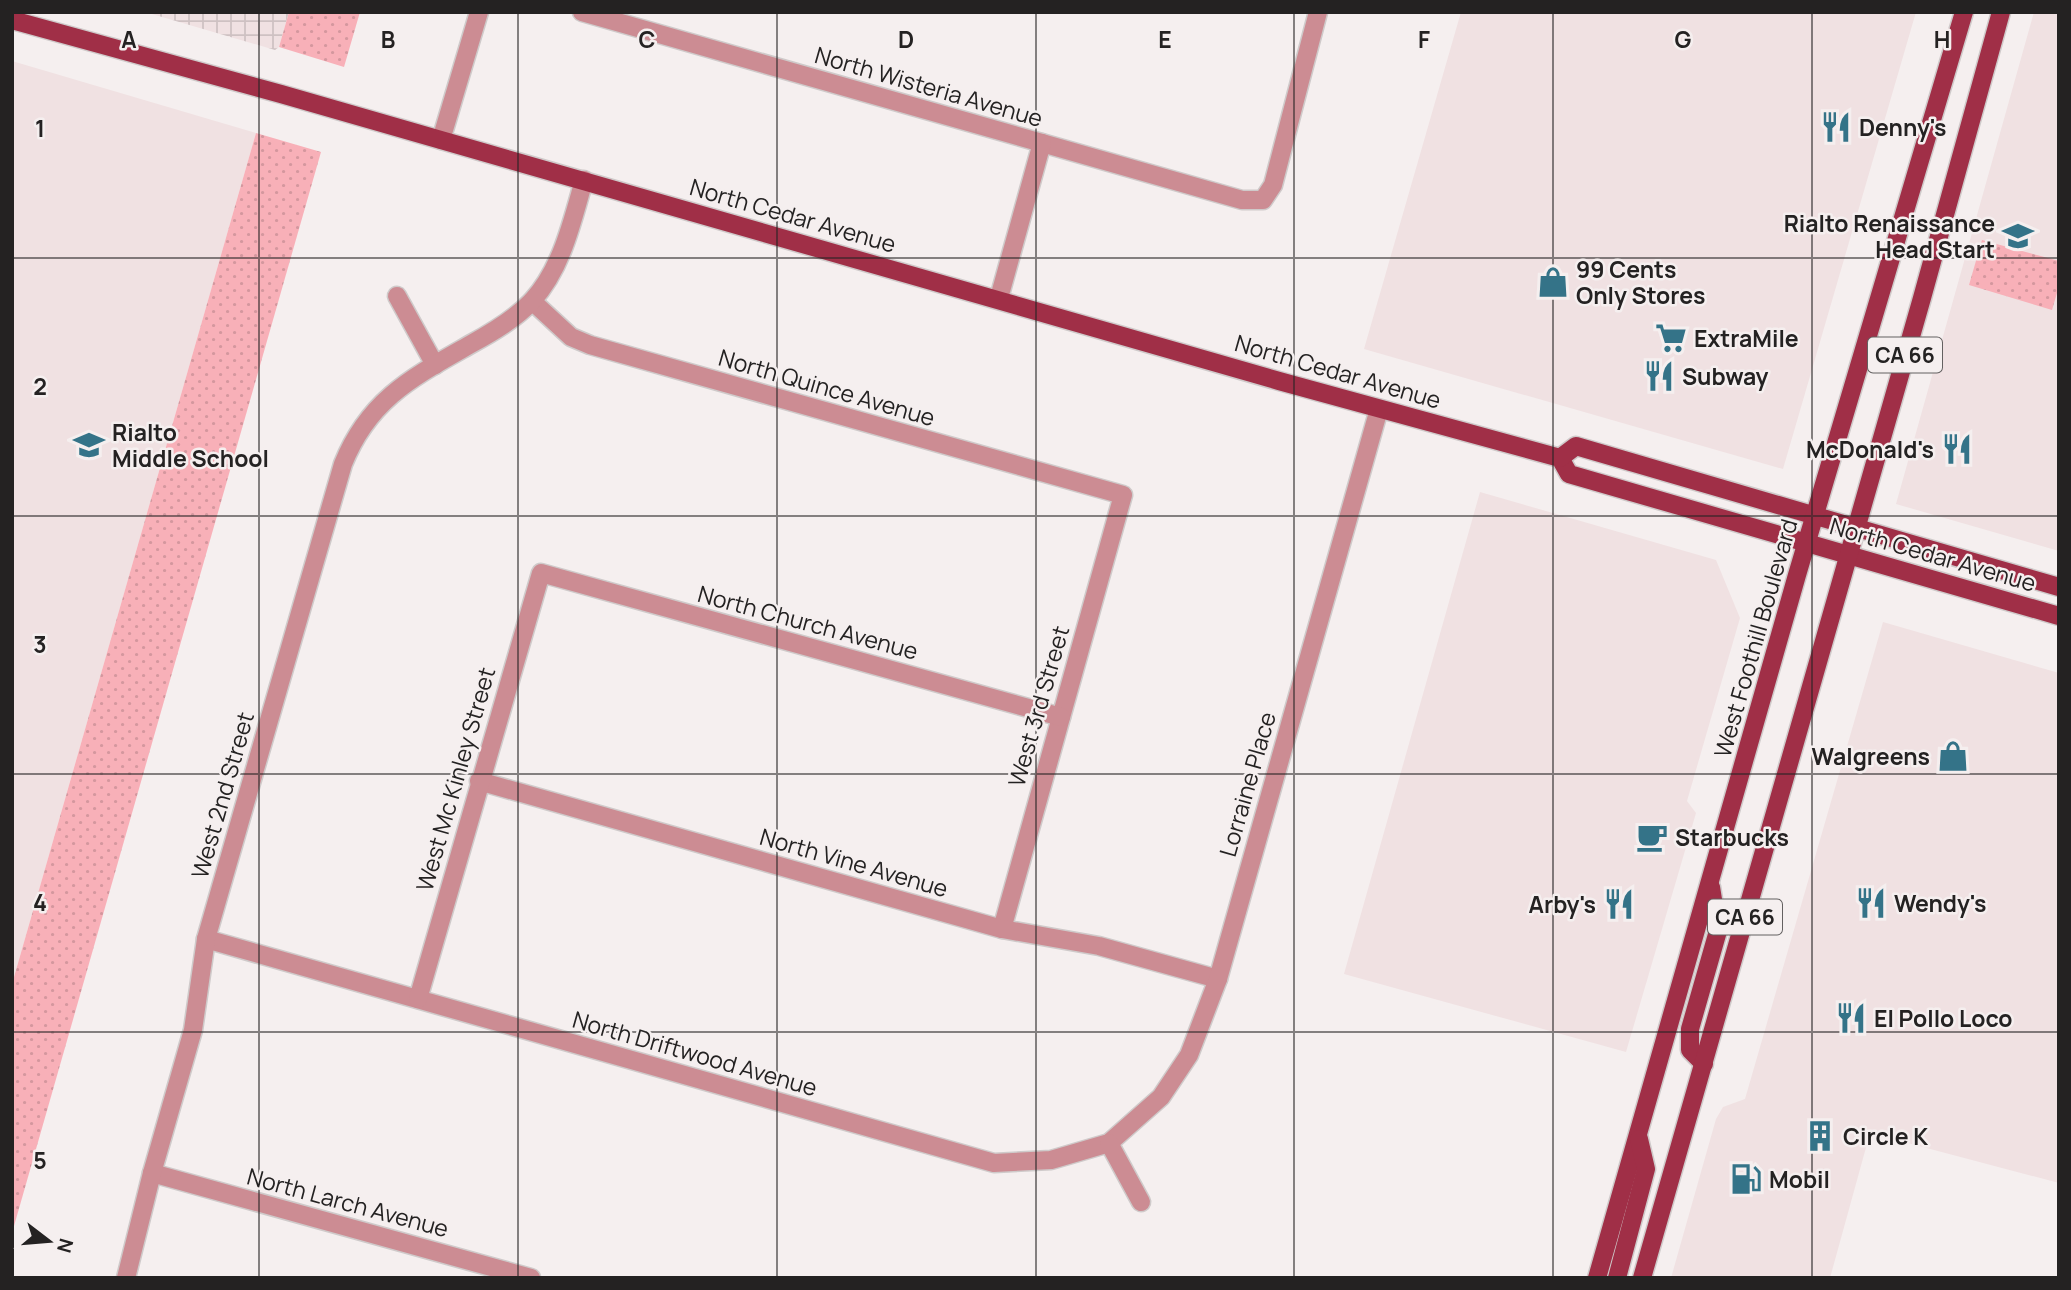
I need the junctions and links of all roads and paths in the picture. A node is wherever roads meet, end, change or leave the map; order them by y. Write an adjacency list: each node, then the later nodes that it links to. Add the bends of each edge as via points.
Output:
1 (479, 12): 7 (street)
2 (582, 12): 8 (street, North Wisteria Avenue)
3 (1318, 12): 8 (street, North Wisteria Avenue, via 1273,185 1263,200 1242,200)
4 (1964, 12): 17 (main road, West Foothill Boulevard)
5 (2001, 12): 18 (main road, CA 66)
6 (12, 20): 7 (main road, North Cedar Avenue)
7 (442, 140): 9 (main road, North Cedar Avenue)
8 (1042, 143): 11 (street)
9 (584, 180): 11 (main road, North Cedar Avenue); 12 (street, West 2nd Street, via 562,252)
10 (397, 296): 13 (street)
11 (999, 298): 14 (main road, North Cedar Avenue)
12 (532, 301): 13 (street, West 2nd Street, via 502,326); 16 (street, North Quince Avenue, via 571,337 590,345)
13 (435, 365): 28 (street, West 2nd Street, via 400,386 366,419 343,464)
14 (1379, 409): 15 (main road, North Cedar Avenue); 29 (street, Lorraine Place)
15 (1560, 458): 17 (main road, North Cedar Avenue, via 1576,446); 19 (main road, North Cedar Avenue, via 1569,474)
16 (1123, 495): 24 (street, West 3rd Street)
17 (1816, 515): 18 (main road, North Cedar Avenue); 19 (main road, West Foothill Boulevard)
18 (1856, 526): 20 (main road, CA 66); 22 (main road, North Cedar Avenue)
19 (1807, 544): 20 (main road, North Cedar Avenue); 26 (main road, West Foothill Boulevard)
20 (1847, 555): 23 (main road, North Cedar Avenue); 31 (main road, CA 66)
21 (541, 573): 24 (street, North Church Avenue); 25 (street, West Mc Kinley Street)
22 (2059, 587)
23 (2059, 616)
24 (1061, 717): 27 (street, West 3rd Street)
25 (479, 781): 27 (street, North Vine Avenue); 30 (street, West Mc Kinley Street)
26 (1710, 880): 31 (main road, via 1717,932 1690,1029 1690,1050); 32 (main road, West Foothill Boulevard)
27 (1002, 929): 29 (street, North Vine Avenue, via 1099,946)
28 (206, 939): 30 (street, North Driftwood Avenue); 34 (street, West 2nd Street, via 193,1030)
29 (1218, 978): 33 (street, Lorraine Place, via 1189,1055 1161,1097)
30 (418, 999): 33 (street, North Driftwood Avenue, via 994,1163 1051,1160)
31 (1704, 1064): 40 (main road, CA 66)
32 (1638, 1135): 38 (main road, West Foothill Boulevard); 39 (main road, via 1646,1168)
33 (1109, 1143): 35 (street)
34 (152, 1173): 36 (street, West 2nd Street); 37 (street, North Larch Avenue)
35 (1141, 1202)
36 (126, 1278)
37 (531, 1278)
38 (1597, 1278)
39 (1617, 1278)
40 (1642, 1278)

